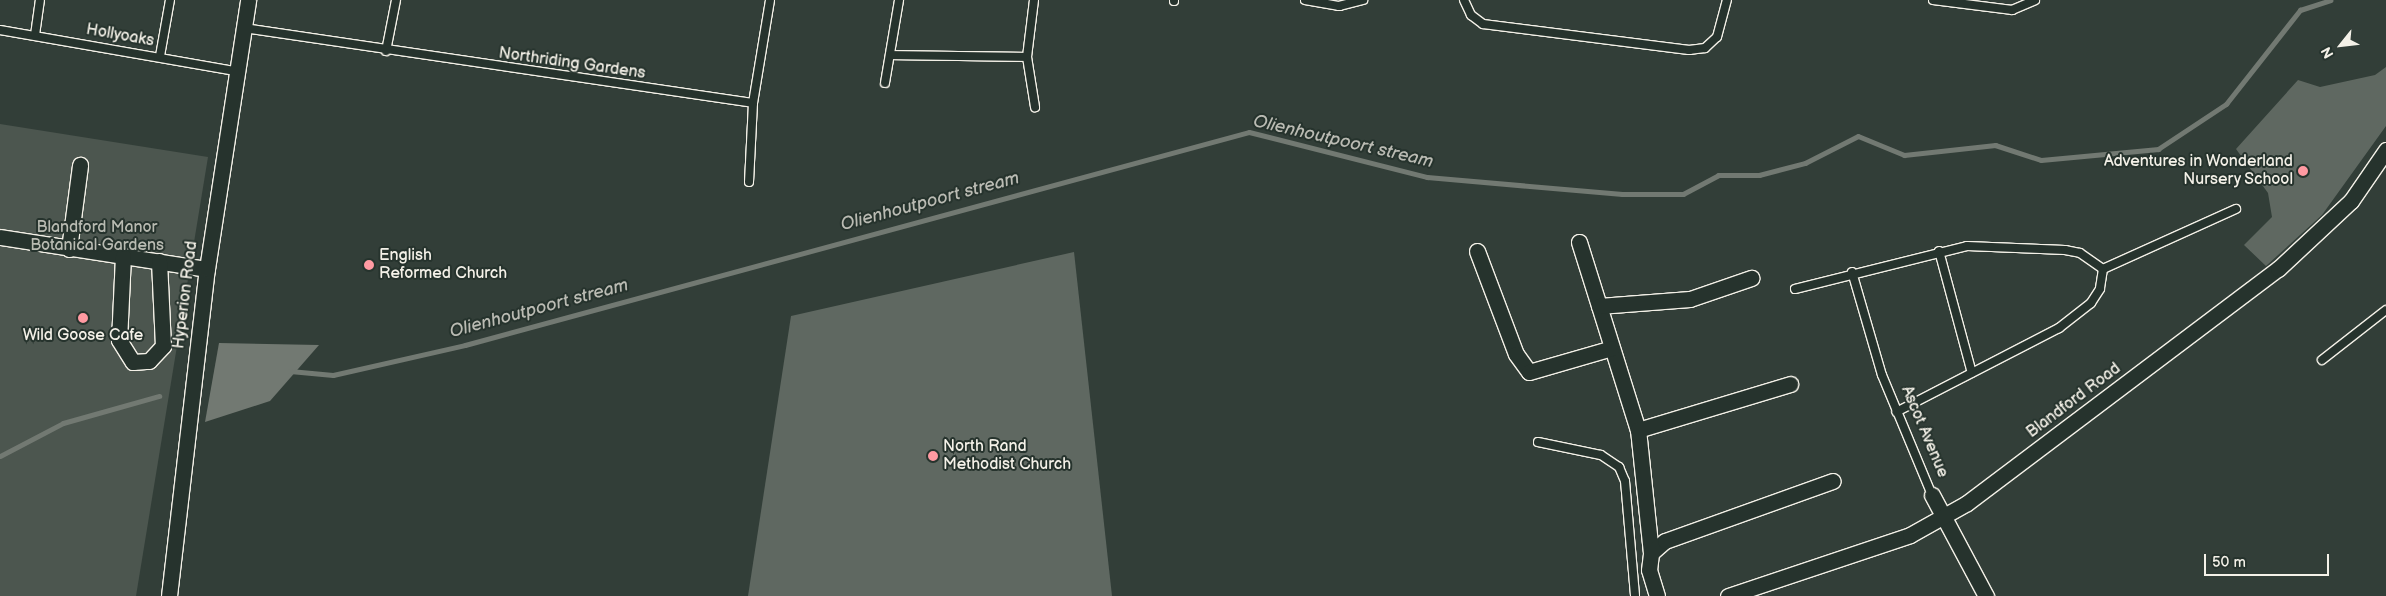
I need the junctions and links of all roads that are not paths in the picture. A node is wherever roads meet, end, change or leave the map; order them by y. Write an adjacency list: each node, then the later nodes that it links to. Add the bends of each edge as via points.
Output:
1 (40, 0): 16 (lane)
2 (170, 0): 18 (lane)
3 (248, 0): 14 (street, Hyperion Road)
4 (396, 0): 17 (lane)
5 (770, 0): 23 (lane)
6 (899, 0): 19 (lane)
7 (1034, 0): 20 (lane)
8 (1305, 0): 9 (lane, via 1339,6)
9 (1363, 0)
10 (1464, 0): 11 (lane, via 1471,15 1483,24 1689,50 1705,48 1717,37)
11 (1727, 0)
12 (1933, 0): 13 (lane, via 2012,10)
13 (2035, 0)
14 (244, 28): 17 (lane, Northriding Gardens); 21 (street, Hyperion Road)
15 (0, 30): 16 (lane, Hollyoaks)
16 (35, 35): 18 (lane, Hollyoaks)
17 (386, 51): 23 (lane, Northriding Gardens)
18 (160, 56): 21 (lane, Hollyoaks)
19 (890, 56): 20 (lane); 22 (lane)
20 (1027, 57): 24 (lane)
21 (235, 71): 36 (street, Hyperion Road)
22 (885, 83)
23 (753, 103): 27 (lane)
24 (1035, 107)
25 (2386, 150): 52 (street, Blandford Road, via 2339,214 2278,269)
26 (80, 166): 31 (street)
27 (749, 182)
28 (2236, 209): 37 (lane)
29 (0, 237): 31 (street)
30 (1579, 242): 41 (street)
31 (69, 249): 34 (street)
32 (1477, 251): 43 (street, via 1516,354 1529,372)
33 (1939, 251): 37 (lane, via 1996,246 2065,250 2080,253); 38 (lane); 45 (lane)
34 (123, 256): 35 (street); 35 (street, via 120,340 133,362 149,361 163,346)
35 (159, 261): 36 (street)
36 (207, 269): 54 (street, Hyperion Road)
37 (2103, 269): 45 (lane, via 2100,289 2079,314)
38 (1852, 272): 40 (lane); 47 (lane, Ascot Avenue)
39 (1751, 278): 41 (street, via 1690,299)
40 (1795, 289)
41 (1599, 306): 43 (street)
42 (2386, 310): 44 (lane)
43 (1612, 348): 48 (street)
44 (2322, 360)
45 (1972, 373): 47 (lane)
46 (1790, 384): 48 (street)
47 (1896, 412): 51 (lane, Ascot Avenue)
48 (1638, 430): 53 (street)
49 (1538, 442): 55 (lane, via 1601,454 1619,467 1625,481)
50 (1833, 481): 53 (street, via 1665,541)
51 (1932, 495): 52 (street, Ascot Avenue)
52 (1943, 519): 57 (street, Blandford Road, via 1877,548); 58 (street, Ascot Avenue)
53 (1651, 553): 56 (street, via 1649,570)
54 (169, 596)
55 (1634, 596)
56 (1657, 596)
57 (1728, 596)
58 (1986, 596)

